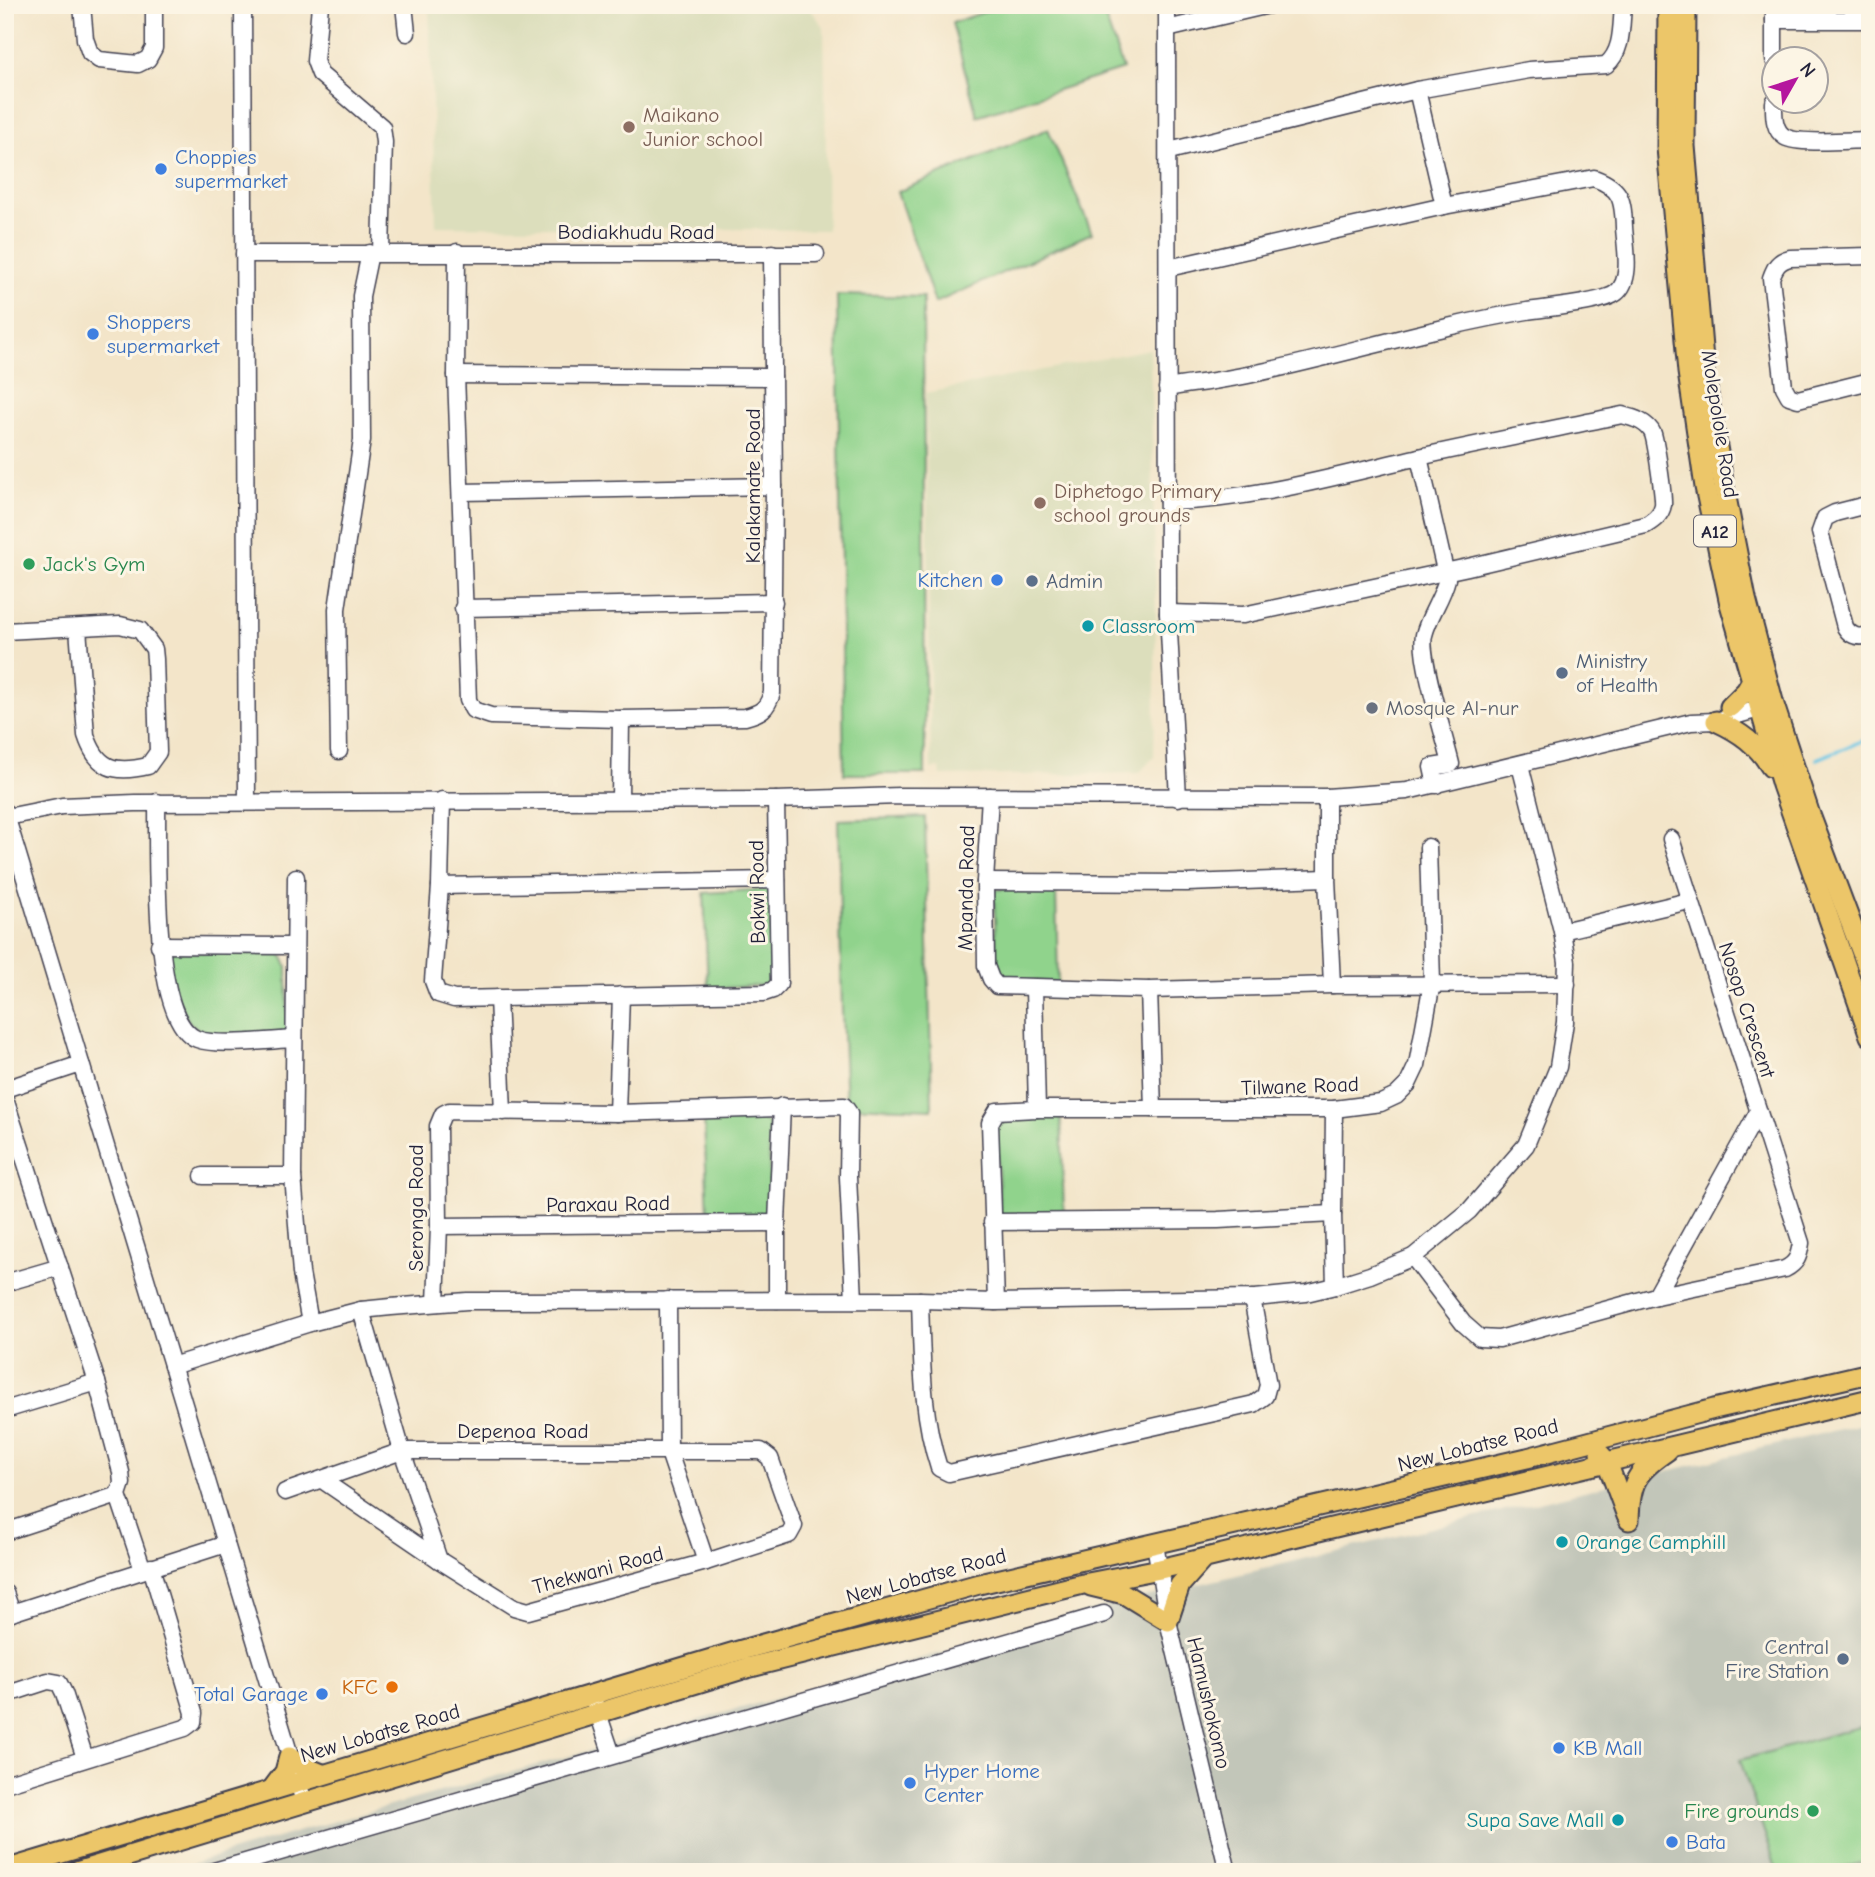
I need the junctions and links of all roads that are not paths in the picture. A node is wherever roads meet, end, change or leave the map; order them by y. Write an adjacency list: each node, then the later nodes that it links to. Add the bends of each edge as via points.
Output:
1 (82, 5): 2 (street, via 90,53 99,60 138,64 148,59 154,48)
2 (154, 5)
3 (243, 5): 24 (street)
4 (320, 5): 22 (street, via 315,61 320,74 382,127)
5 (404, 5): 14 (street)
6 (1167, 5): 13 (street)
7 (1269, 5): 13 (street)
8 (1623, 5): 16 (street, via 1618,51 1606,65 1529,70)
9 (1668, 5): 44 (main road, Molepolole Road / A12, via 1667,148 1688,372 1705,487)
10 (1686, 5): 45 (main road, Molepolole Road / A12, via 1685,146 1704,372)
11 (1774, 13): 12 (street); 15 (street)
12 (1870, 20)
13 (1167, 29): 19 (street)
14 (407, 33)
15 (1774, 46)
16 (1417, 90): 19 (street); 20 (street)
17 (1774, 116): 18 (street, via 1785,137 1796,141)
18 (1870, 140)
19 (1169, 151): 27 (street)
20 (1444, 206): 27 (street); 31 (street, via 1594,178 1619,193 1626,278 1614,295 1598,300 1502,315 1255,374)
21 (457, 252): 22 (street, Bodiakhudu Road); 23 (street, Bodiakhudu Road); 28 (street)
22 (375, 253): 24 (street, Bodiakhudu Road); 50 (street, via 362,296 362,440 337,610)
23 (772, 253): 25 (street, Bodiakhudu Road); 29 (street, Kalakamate Road)
24 (244, 254): 60 (street)
25 (816, 254)
26 (1870, 256): 30 (street, via 1790,258 1774,268 1771,278 1784,387 1789,396 1798,399)
27 (1168, 268): 31 (street)
28 (456, 375): 29 (street); 34 (street)
29 (773, 377): 33 (street, Kalakamate Road)
30 (1870, 380)
31 (1167, 388): 35 (street)
32 (1419, 457): 35 (street, via 1223,499); 37 (street); 37 (street, via 1622,415 1646,424 1653,434 1663,503 1660,514 1646,525)
33 (775, 486): 34 (street); 38 (street, Kalakamate Road)
34 (461, 492): 39 (street)
35 (1168, 502): 40 (street)
36 (1870, 504): 43 (street, via 1825,518 1820,532 1845,627 1849,634)
37 (1447, 572): 40 (street, via 1243,615); 52 (street, via 1423,647 1451,764 1432,767)
38 (774, 602): 39 (street); 47 (street, Kalakamate Road, via 772,693 760,714)
39 (463, 608): 47 (street, via 467,699 473,710 491,716)
40 (1168, 614): 56 (street)
41 (78, 628): 41 (street, via 131,626 147,637 153,649 158,752 148,766 109,768 90,746); 42 (street)
42 (5, 631)
43 (1870, 635)
44 (1753, 679): 45 (main road, Molepolole Road / A12); 46 (main road)
45 (1766, 702): 46 (street); 48 (street); 53 (main road, Molepolole Road / A12); 74 (main road, Molepolole Road / A12)
46 (1730, 707): 49 (street)
47 (621, 719): 58 (street)
48 (1716, 721): 49 (street); 53 (main road, via 1748,738)
49 (1691, 722): 51 (street)
50 (339, 751)
51 (1520, 765): 52 (street); 71 (street)
52 (1436, 785): 55 (street, via 1370,796)
53 (1782, 785): 82 (main road, Molepolole Road / A12)
54 (990, 796): 56 (street); 59 (street); 68 (street, Mpanda Road)
55 (1327, 797): 56 (street); 66 (street)
56 (1178, 798)
57 (442, 800): 58 (street); 60 (street); 69 (street)
58 (620, 800): 59 (street)
59 (776, 800): 67 (street, Bokwi Road)
60 (247, 802): 61 (street)
61 (157, 803): 62 (street, via 62,806); 72 (street)
62 (6, 815): 84 (street)
63 (1671, 839): 70 (street, Nosop Crescent)
64 (1428, 847): 75 (street, Tilwane Road)
65 (296, 877): 73 (street)
66 (1327, 878): 68 (street); 77 (street)
67 (777, 880): 69 (street); 80 (street, Bokwi Road, via 779,984 773,990)
68 (985, 882): 78 (street, Mpanda Road, via 986,966 991,979 997,986)
69 (440, 886): 81 (street, via 434,988 445,998)
70 (1689, 901): 71 (street); 92 (street, Nosop Crescent)
71 (1562, 931): 76 (street)
72 (159, 945): 73 (street); 83 (street, via 169,992 186,1030 195,1038 209,1042)
73 (293, 946): 83 (street)
74 (1870, 974)
75 (1432, 984): 76 (street); 77 (street); 90 (street, Tilwane Road, via 1417,1065 1408,1084 1381,1103)
76 (1567, 984): 100 (street, via 1558,1067 1526,1145 1469,1211)
77 (1332, 985): 79 (street)
78 (1034, 988): 79 (street); 88 (street)
79 (1149, 990): 89 (street)
80 (621, 995): 81 (street); 93 (street)
81 (498, 998): 91 (street)
82 (1870, 1036)
83 (293, 1039): 95 (street)
84 (81, 1064): 85 (street); 114 (street)
85 (5, 1089)
86 (5, 1100): 101 (street)
87 (782, 1107): 93 (street); 98 (street); 108 (street, via 844,1106 849,1111)
88 (1037, 1109): 89 (street, Tilwane Road); 97 (street, Tilwane Road, via 1003,1109 992,1117)
89 (1153, 1109): 90 (street, Tilwane Road)
90 (1334, 1109): 96 (street)
91 (503, 1112): 93 (street); 99 (street, Seronga Road, via 443,1114 438,1126)
92 (1758, 1112): 104 (street); 104 (street, Nosop Crescent, via 1801,1243 1799,1256 1785,1269)
93 (617, 1113)
94 (203, 1176): 95 (street)
95 (293, 1176): 113 (street)
96 (1333, 1214): 97 (street); 103 (street)
97 (992, 1222): 110 (street)
98 (777, 1223): 99 (street, Paraxau Road); 107 (street)
99 (439, 1226): 111 (street, Seronga Road)
100 (1413, 1257): 103 (street); 104 (street, via 1463,1324 1480,1338 1499,1339)
101 (60, 1267): 102 (street); 116 (street)
102 (5, 1283)
103 (1335, 1286): 105 (street)
104 (1656, 1296)
105 (1252, 1297): 109 (street, via 1268,1385 1265,1396 1254,1405 949,1473 939,1468 931,1442); 110 (street)
106 (668, 1300): 107 (street); 111 (street); 122 (street)
107 (777, 1300): 108 (street)
108 (854, 1300): 109 (street)
109 (920, 1300): 110 (street)
110 (996, 1302)
111 (436, 1303): 112 (street)
112 (361, 1310): 113 (street); 121 (street)
113 (310, 1323): 114 (street)
114 (172, 1366): 129 (street)
115 (1870, 1374): 119 (main road, New Lobatse Road)
116 (97, 1382): 118 (street); 127 (street, via 121,1472)
117 (1870, 1399): 120 (main road)
118 (5, 1410)
119 (1583, 1442): 124 (main road); 130 (main road, New Lobatse Road)
120 (1676, 1444): 124 (main road); 124 (main road, via 1637,1476 1629,1520)
121 (402, 1451): 122 (street, Depenoa Road); 125 (street, Depenoa Road); 132 (street)
122 (669, 1452): 123 (street, Depenoa Road, via 761,1451); 133 (street)
123 (768, 1455): 133 (street, Thekwani Road, via 794,1523 792,1532)
124 (1606, 1462): 131 (main road)
125 (322, 1480): 126 (street, Depenoa Road); 132 (street, Thekwani Road)
126 (285, 1492)
127 (118, 1495): 128 (street); 134 (street)
128 (5, 1532)
129 (226, 1544): 134 (street); 145 (street)
130 (1156, 1544): 135 (street, Hamushokomo); 142 (main road, New Lobatse Road, via 979,1584)
131 (1203, 1559): 135 (main road); 140 (main road, via 1180,1585)
132 (439, 1560): 133 (street, Thekwani Road, via 528,1611)
133 (706, 1562)
134 (147, 1569): 138 (street); 147 (street, via 194,1718 185,1728)
135 (1160, 1569): 136 (main road); 140 (street, Hamushokomo)
136 (1083, 1584): 140 (main road, via 1124,1594); 142 (main road)
137 (5, 1593): 138 (street)
138 (8, 1614)
139 (1104, 1614): 144 (street)
140 (1168, 1621): 156 (street, Hamushokomo)
141 (5, 1695): 147 (street, via 48,1681 59,1683)
142 (595, 1704): 143 (main road, New Lobatse Road); 144 (street); 146 (main road)
143 (447, 1737): 146 (main road); 148 (main road, New Lobatse Road)
144 (612, 1755): 155 (street)
145 (289, 1757): 148 (main road); 149 (street); 151 (main road)
146 (454, 1757): 152 (main road)
147 (85, 1758): 150 (street)
148 (322, 1774): 149 (main road, New Lobatse Road)
149 (296, 1782): 151 (main road, New Lobatse Road); 152 (street)
150 (5, 1784)
151 (273, 1788): 153 (main road, New Lobatse Road)
152 (304, 1802): 154 (main road)
153 (5, 1870)
154 (76, 1872)
155 (211, 1872)
156 (1228, 1872)

